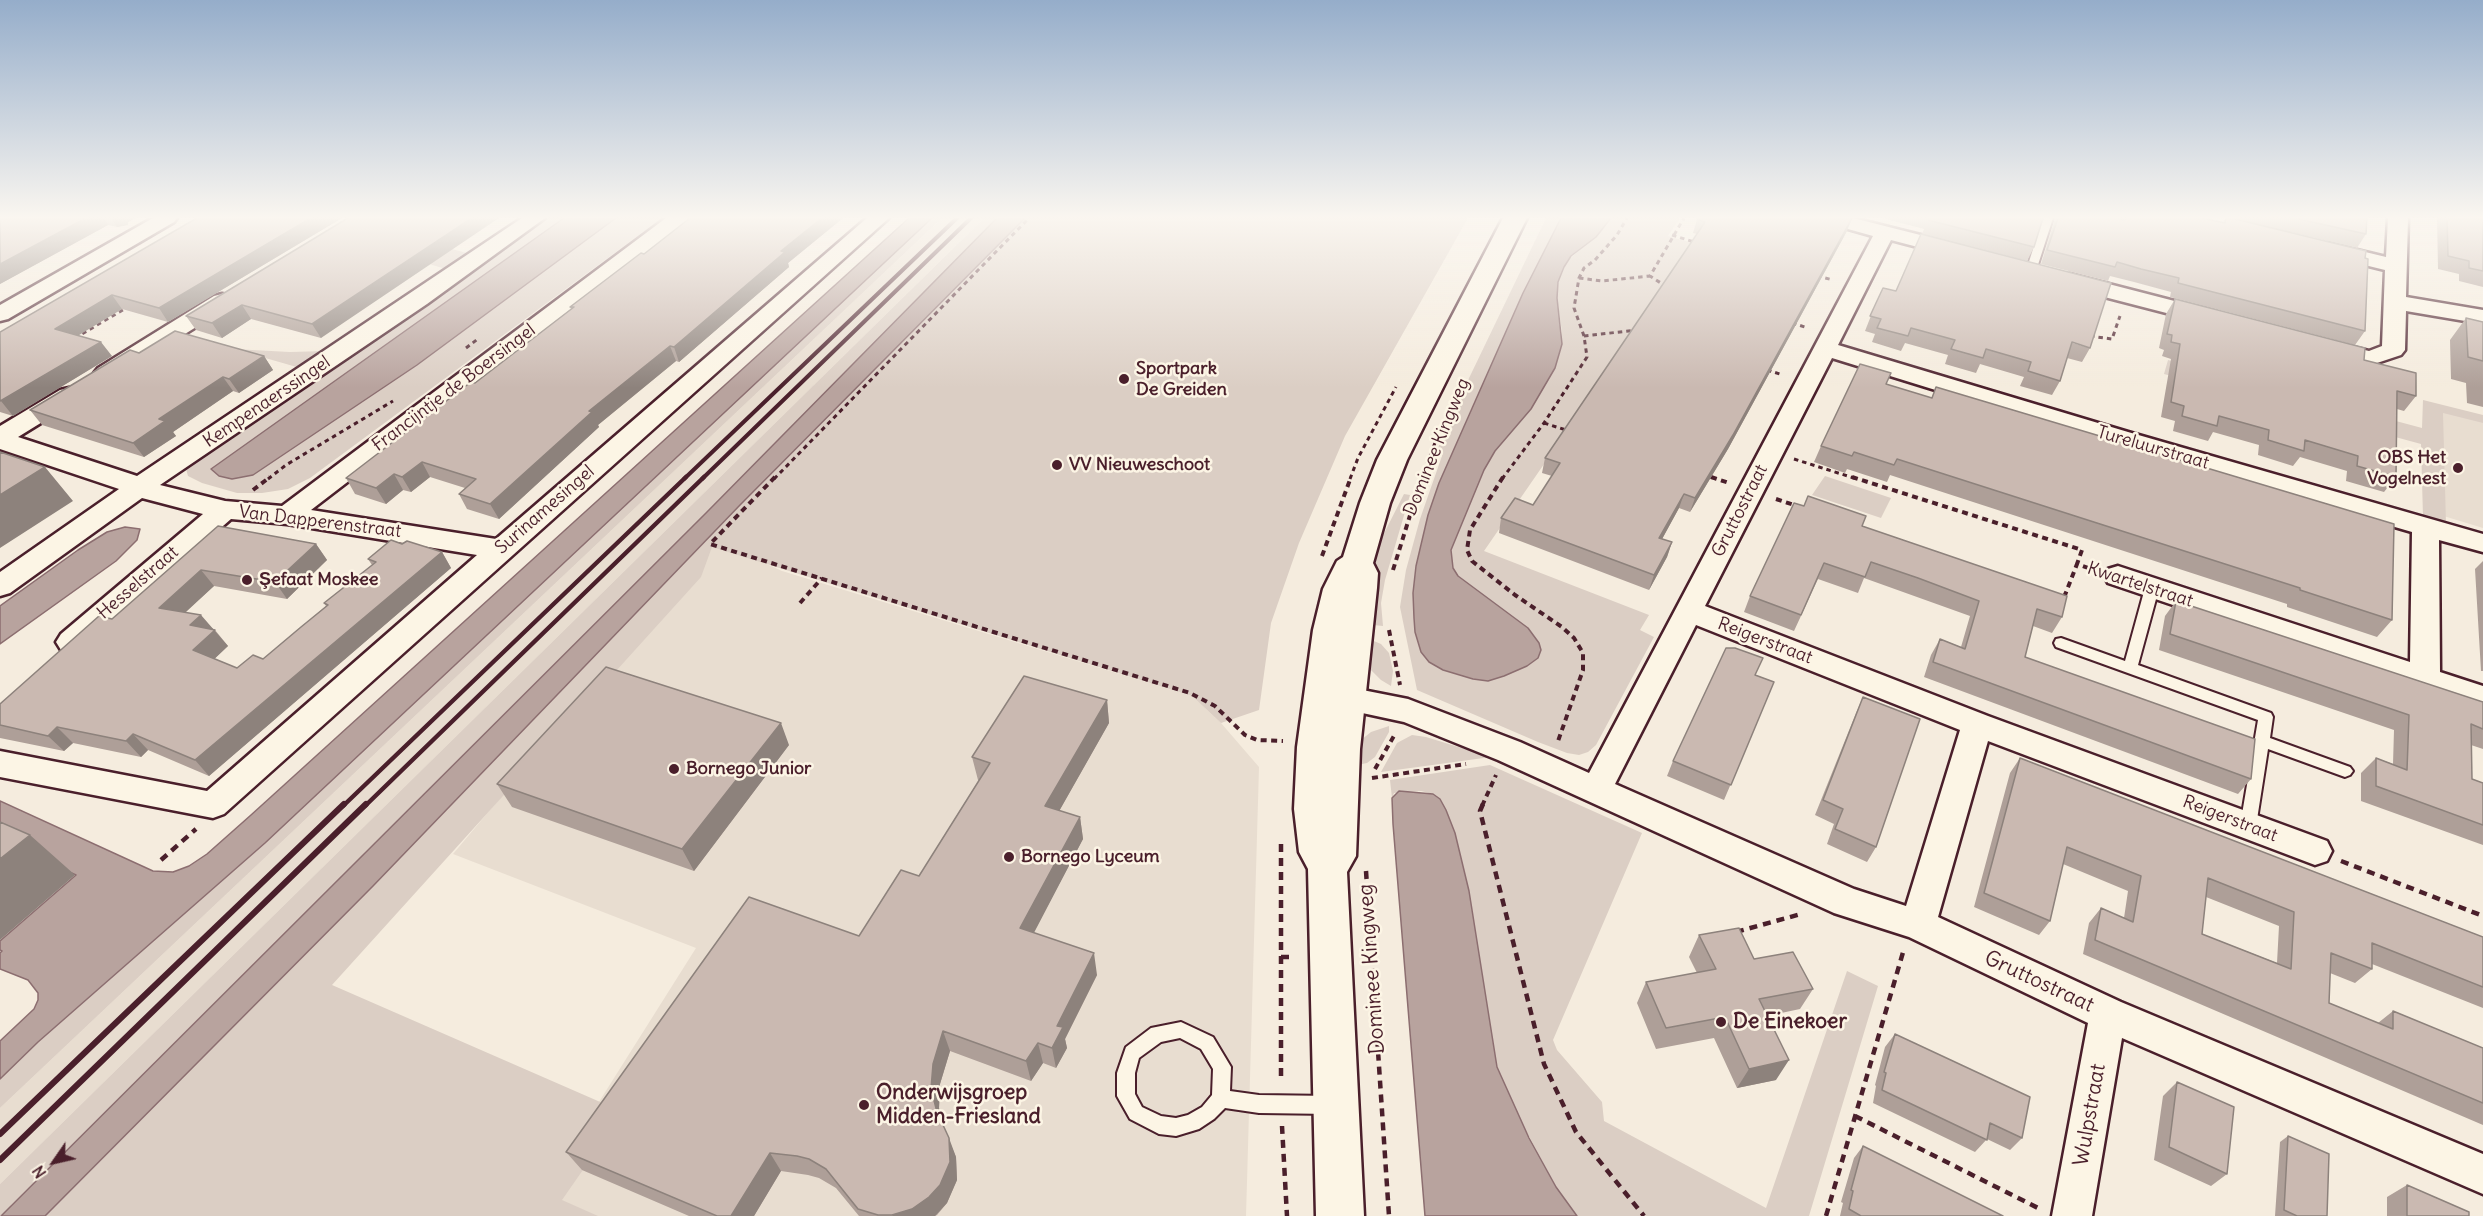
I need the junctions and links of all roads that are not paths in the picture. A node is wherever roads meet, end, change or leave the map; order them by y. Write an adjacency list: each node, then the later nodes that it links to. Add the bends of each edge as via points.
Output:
1 (68, 275): 11 (street)
2 (454, 275): 17 (street, Kempenaerssingel)
3 (604, 275): 19 (street, Francijntje de Boersingel)
4 (814, 275): 22 (street, Surinamesingel)
5 (1486, 275): 31 (main road, Dominee Kingweg, via 1398,446 1375,503 1357,563 1362,581)
6 (1863, 275): 14 (street, Gruttostraat)
7 (2045, 275): 13 (street)
8 (2396, 275): 10 (street)
9 (239, 291): 16 (street)
10 (2395, 302): 12 (street); 15 (street, via 2393,350 2385,354 2357,356)
11 (0, 314)
12 (2483, 316)
13 (2233, 324)
14 (1828, 341): 20 (street, Tureluurstraat, via 2119,438); 26 (street, Gruttostraat)
15 (2301, 341)
16 (0, 439): 17 (street, Van Dapperenstraat)
17 (141, 487): 18 (street, Van Dapperenstraat, via 162,496); 24 (street, Kempenaerssingel)
18 (225, 510): 19 (street, Van Dapperenstraat); 28 (street, Hesselstraat)
19 (287, 515): 22 (street, Van Dapperenstraat)
20 (2426, 527): 21 (street, Tureluurstraat); 30 (street)
21 (2483, 543)
22 (501, 549): 35 (street, Surinamesingel, via 213,805)
23 (2118, 576): 25 (street, Kwartelstraat)
24 (0, 586)
25 (2152, 588): 29 (lane); 30 (street, Kwartelstraat)
26 (1688, 611): 33 (street, Reigerstraat); 37 (street, Gruttostraat)
27 (2061, 643): 29 (lane)
28 (51, 660)
29 (2130, 668): 34 (lane, via 2266,717)
30 (2425, 678): 32 (street, Kwartelstraat)
31 (1334, 696): 37 (street, Gruttostraat, via 1408,711 1505,758 1545,768); 43 (main road, Dominee Kingweg, via 1337,856 1327,867)
32 (2483, 698)
33 (1977, 724): 38 (street, Reigerstraat); 40 (street)
34 (2262, 741): 36 (lane); 38 (lane)
35 (0, 764)
36 (2345, 771)
37 (1596, 790): 40 (street, Gruttostraat)
38 (2248, 826): 39 (street, Reigerstraat)
39 (2315, 852)
40 (1916, 936): 41 (street, Gruttostraat)
41 (2108, 1014): 44 (street, Gruttostraat); 45 (street, Wulpstraat)
42 (1221, 1099): 42 (lane, via 1222,1067 1207,1043 1181,1030 1157,1034 1132,1053 1126,1073 1126,1096 1136,1113 1159,1125 1176,1127 1192,1123); 43 (lane)
43 (1336, 1106): 46 (main road, Dominee Kingweg)
44 (2483, 1174)
45 (2049, 1210)
46 (1340, 1216)

